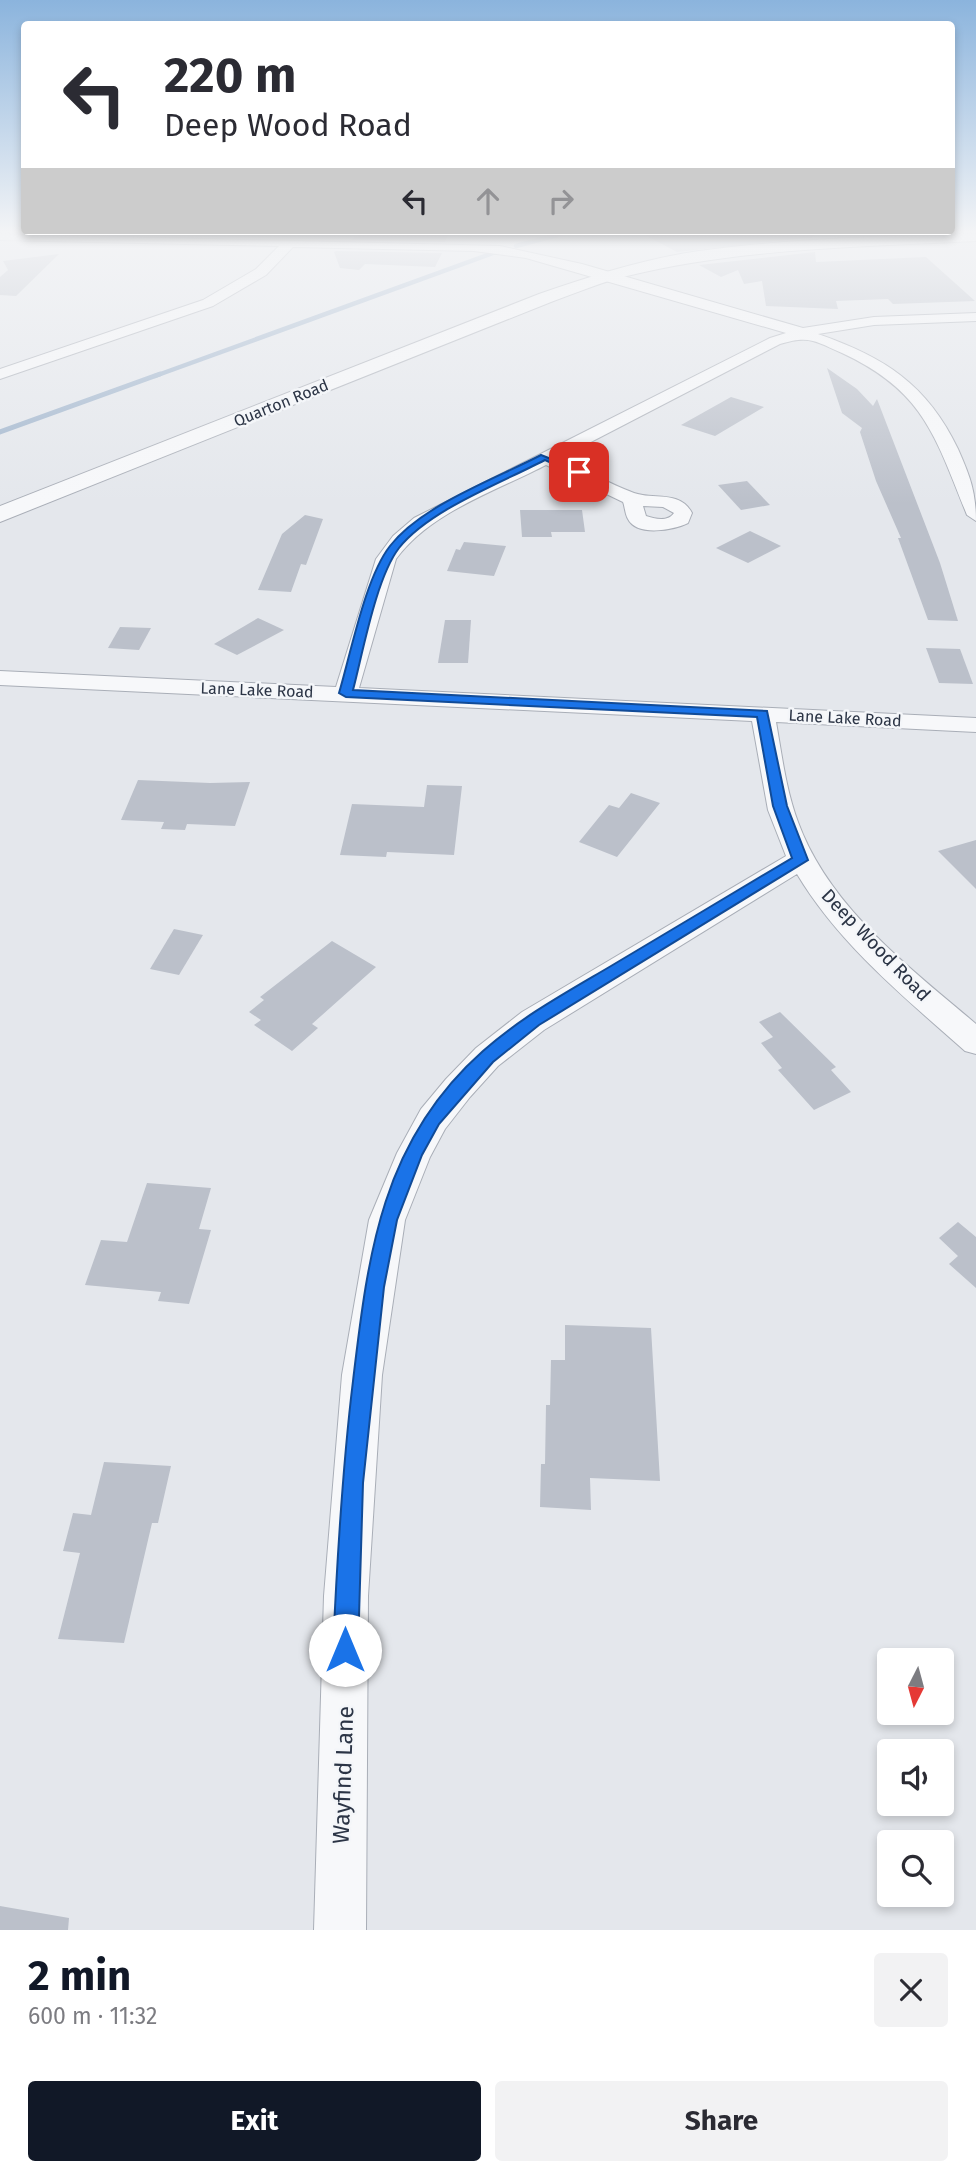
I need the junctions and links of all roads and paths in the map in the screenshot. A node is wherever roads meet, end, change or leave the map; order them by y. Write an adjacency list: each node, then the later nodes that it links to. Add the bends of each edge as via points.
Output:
1 (152, 324): 6 (street)
2 (484, 324): 9 (street, Quarton Road)
3 (763, 324): 5 (street)
4 (847, 324): 5 (street)
5 (796, 334): 7 (street); 10 (street, via 865,359 915,394 932,418)
6 (0, 374)
7 (544, 457): 8 (street); 12 (street, via 421,522 400,540 380,574)
8 (632, 499)
9 (0, 515)
10 (976, 515)
11 (0, 678): 12 (street, Lane Lake Road)
12 (346, 693): 13 (street, Lane Lake Road)
13 (762, 713): 14 (street, Lane Lake Road); 15 (street, Deep Wood Road, via 780,806)
14 (976, 725)
15 (800, 860): 16 (street, Deep Wood Road, via 831,903 867,941); 17 (street, Wayfind Lane, via 533,1021 487,1057 458,1088 414,1153 387,1220 362,1375 346,1596)
16 (976, 1042)
17 (340, 1930)

